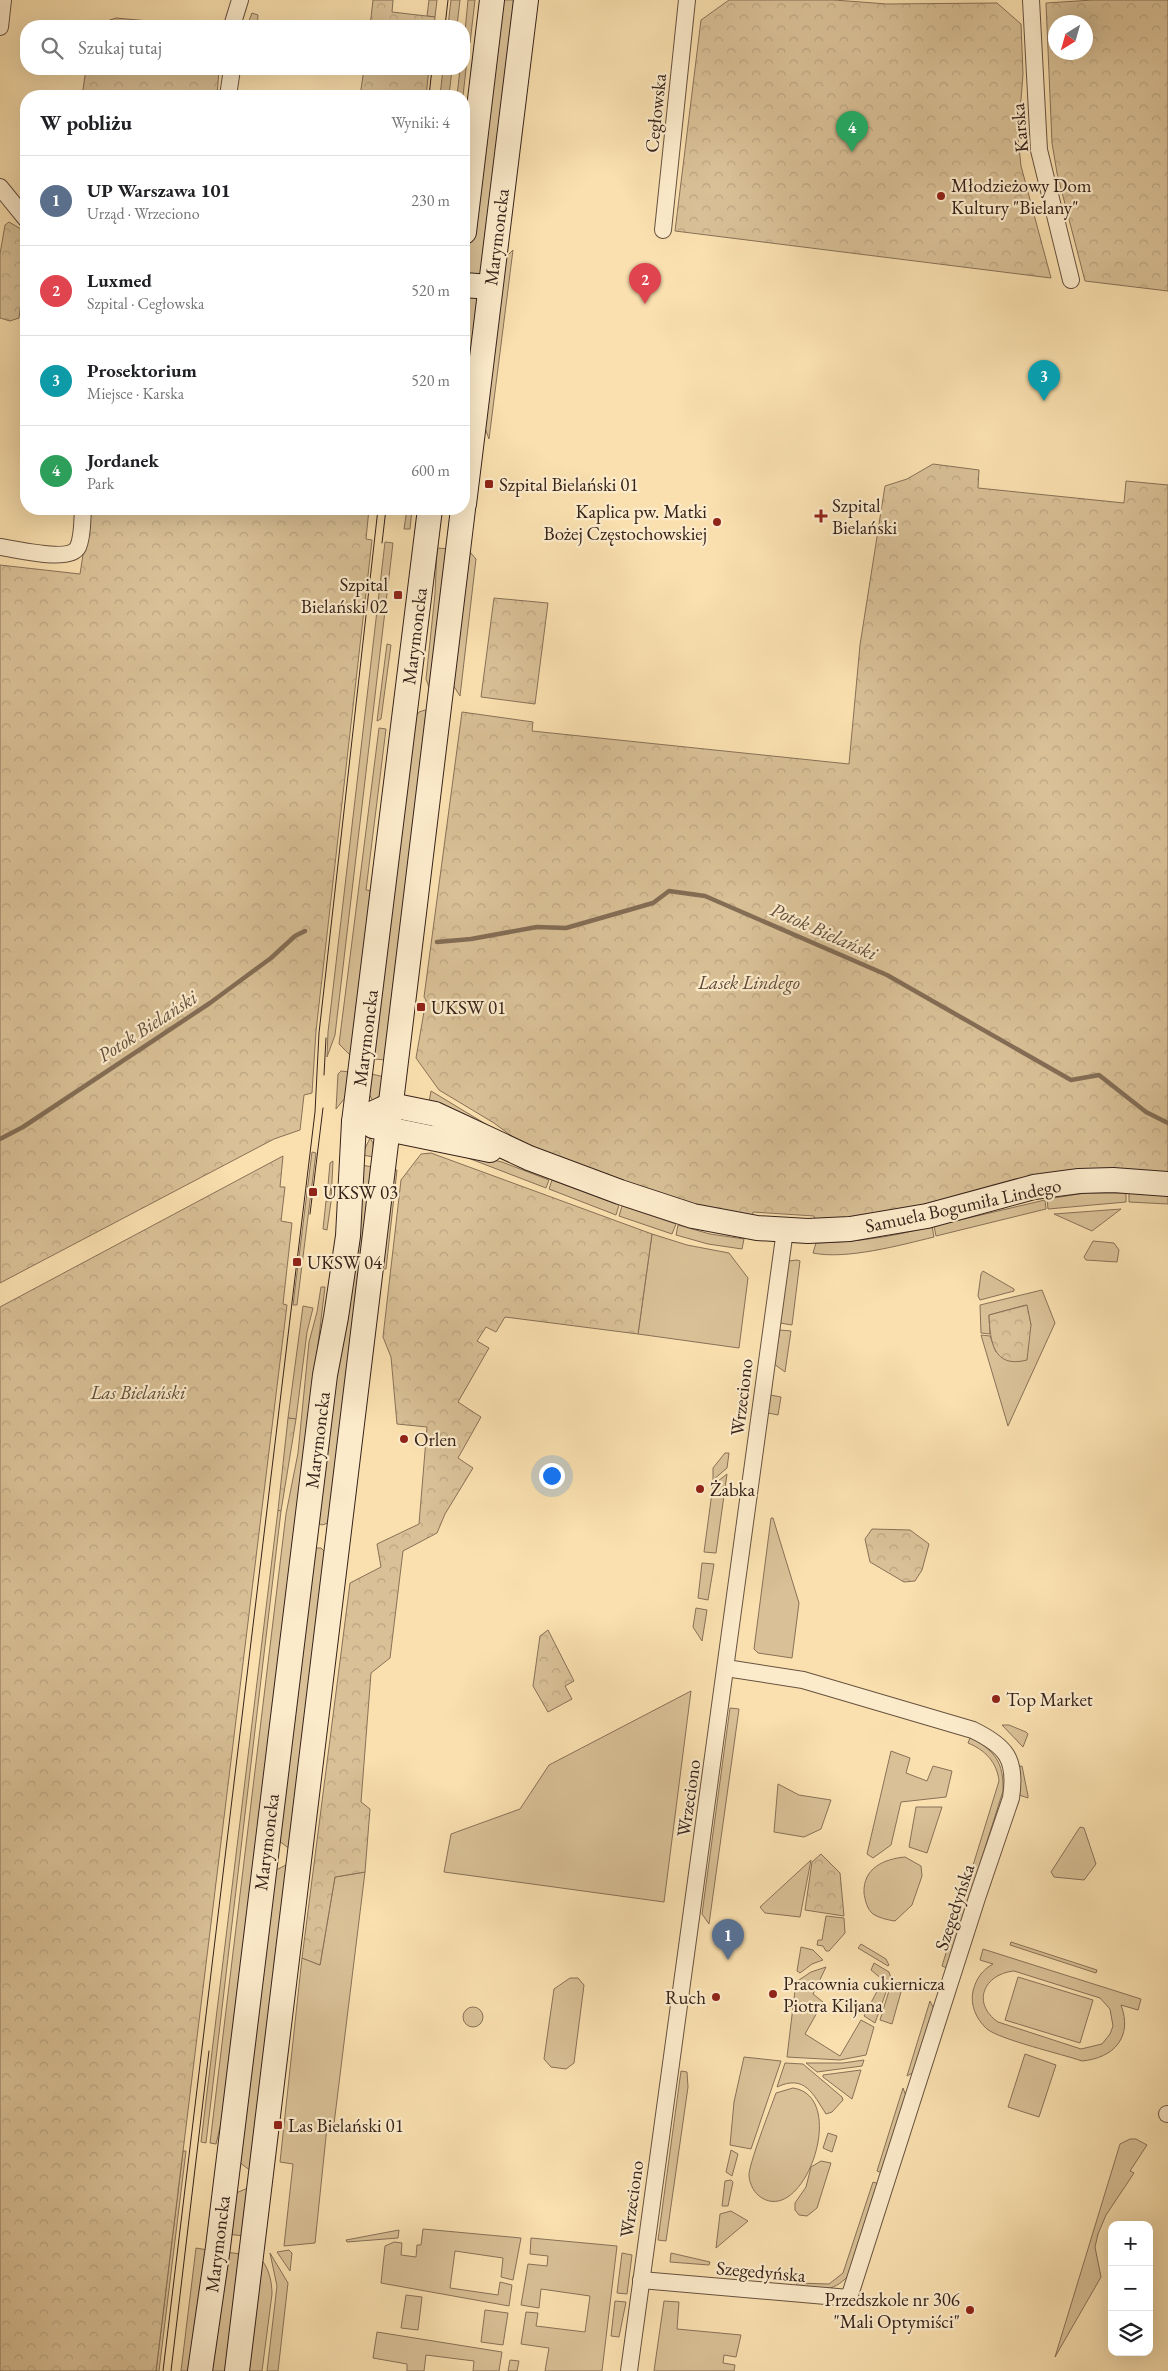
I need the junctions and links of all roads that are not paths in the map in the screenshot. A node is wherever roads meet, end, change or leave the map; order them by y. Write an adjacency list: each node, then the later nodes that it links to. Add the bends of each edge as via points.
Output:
1 (3, 0): 8 (street)
2 (240, 0): 7 (street)
3 (492, 0): 11 (main road, Marymoncka)
4 (526, 0): 17 (main road, Marymoncka)
5 (687, 0): 14 (street, Cegłowska)
6 (1031, 0): 15 (street, Karska, via 1039,150)
7 (234, 20)
8 (0, 27)
9 (231, 75): 10 (street)
10 (229, 90)
11 (470, 182)
12 (0, 187): 13 (street)
13 (20, 212)
14 (663, 230)
15 (1071, 280)
16 (470, 285): 17 (main road)
17 (490, 287): 18 (main road, Marymoncka)
18 (470, 424)
19 (82, 515): 24 (street, via 78,548 73,553 62,556)
20 (429, 515): 26 (main road, Marymoncka)
21 (447, 515): 22 (main road, via 452,522)
22 (461, 515)
23 (463, 515): 25 (main road, Marymoncka)
24 (0, 547)
25 (391, 1105): 26 (main road); 27 (main road, Marymoncka); 28 (main road, Samuela Bogumiła Lindego, via 435,1114)
26 (354, 1122): 27 (main road, Samuela Bogumiła Lindego); 31 (main road, Marymoncka, via 348,1236 325,1375)
27 (388, 1128): 28 (main road, Samuela Bogumiła Lindego); 32 (main road, Marymoncka)
28 (529, 1158): 30 (main road, Samuela Bogumiła Lindego, via 693,1216)
29 (1168, 1184): 30 (main road, Samuela Bogumiła Lindego, via 1096,1180 1047,1184 927,1216 861,1228)
30 (785, 1230): 33 (street, Wrzeciono)
31 (305, 1535): 32 (main road); 34 (main road, Marymoncka)
32 (337, 1539): 35 (main road, Marymoncka)
33 (726, 1668): 38 (street, Wrzeciono); 38 (street, Szegedyńska, via 803,1680 973,1730 994,1740 1004,1751 1013,1772 1011,1798 849,2298)
34 (265, 1854): 35 (main road); 36 (main road, Marymoncka)
35 (298, 1858): 37 (main road, Marymoncka)
36 (226, 2176): 37 (main road); 39 (main road, Marymoncka)
37 (259, 2180): 40 (main road, Marymoncka)
38 (641, 2280): 41 (street, Wrzeciono)
39 (200, 2371)
40 (237, 2371)
41 (629, 2371)

